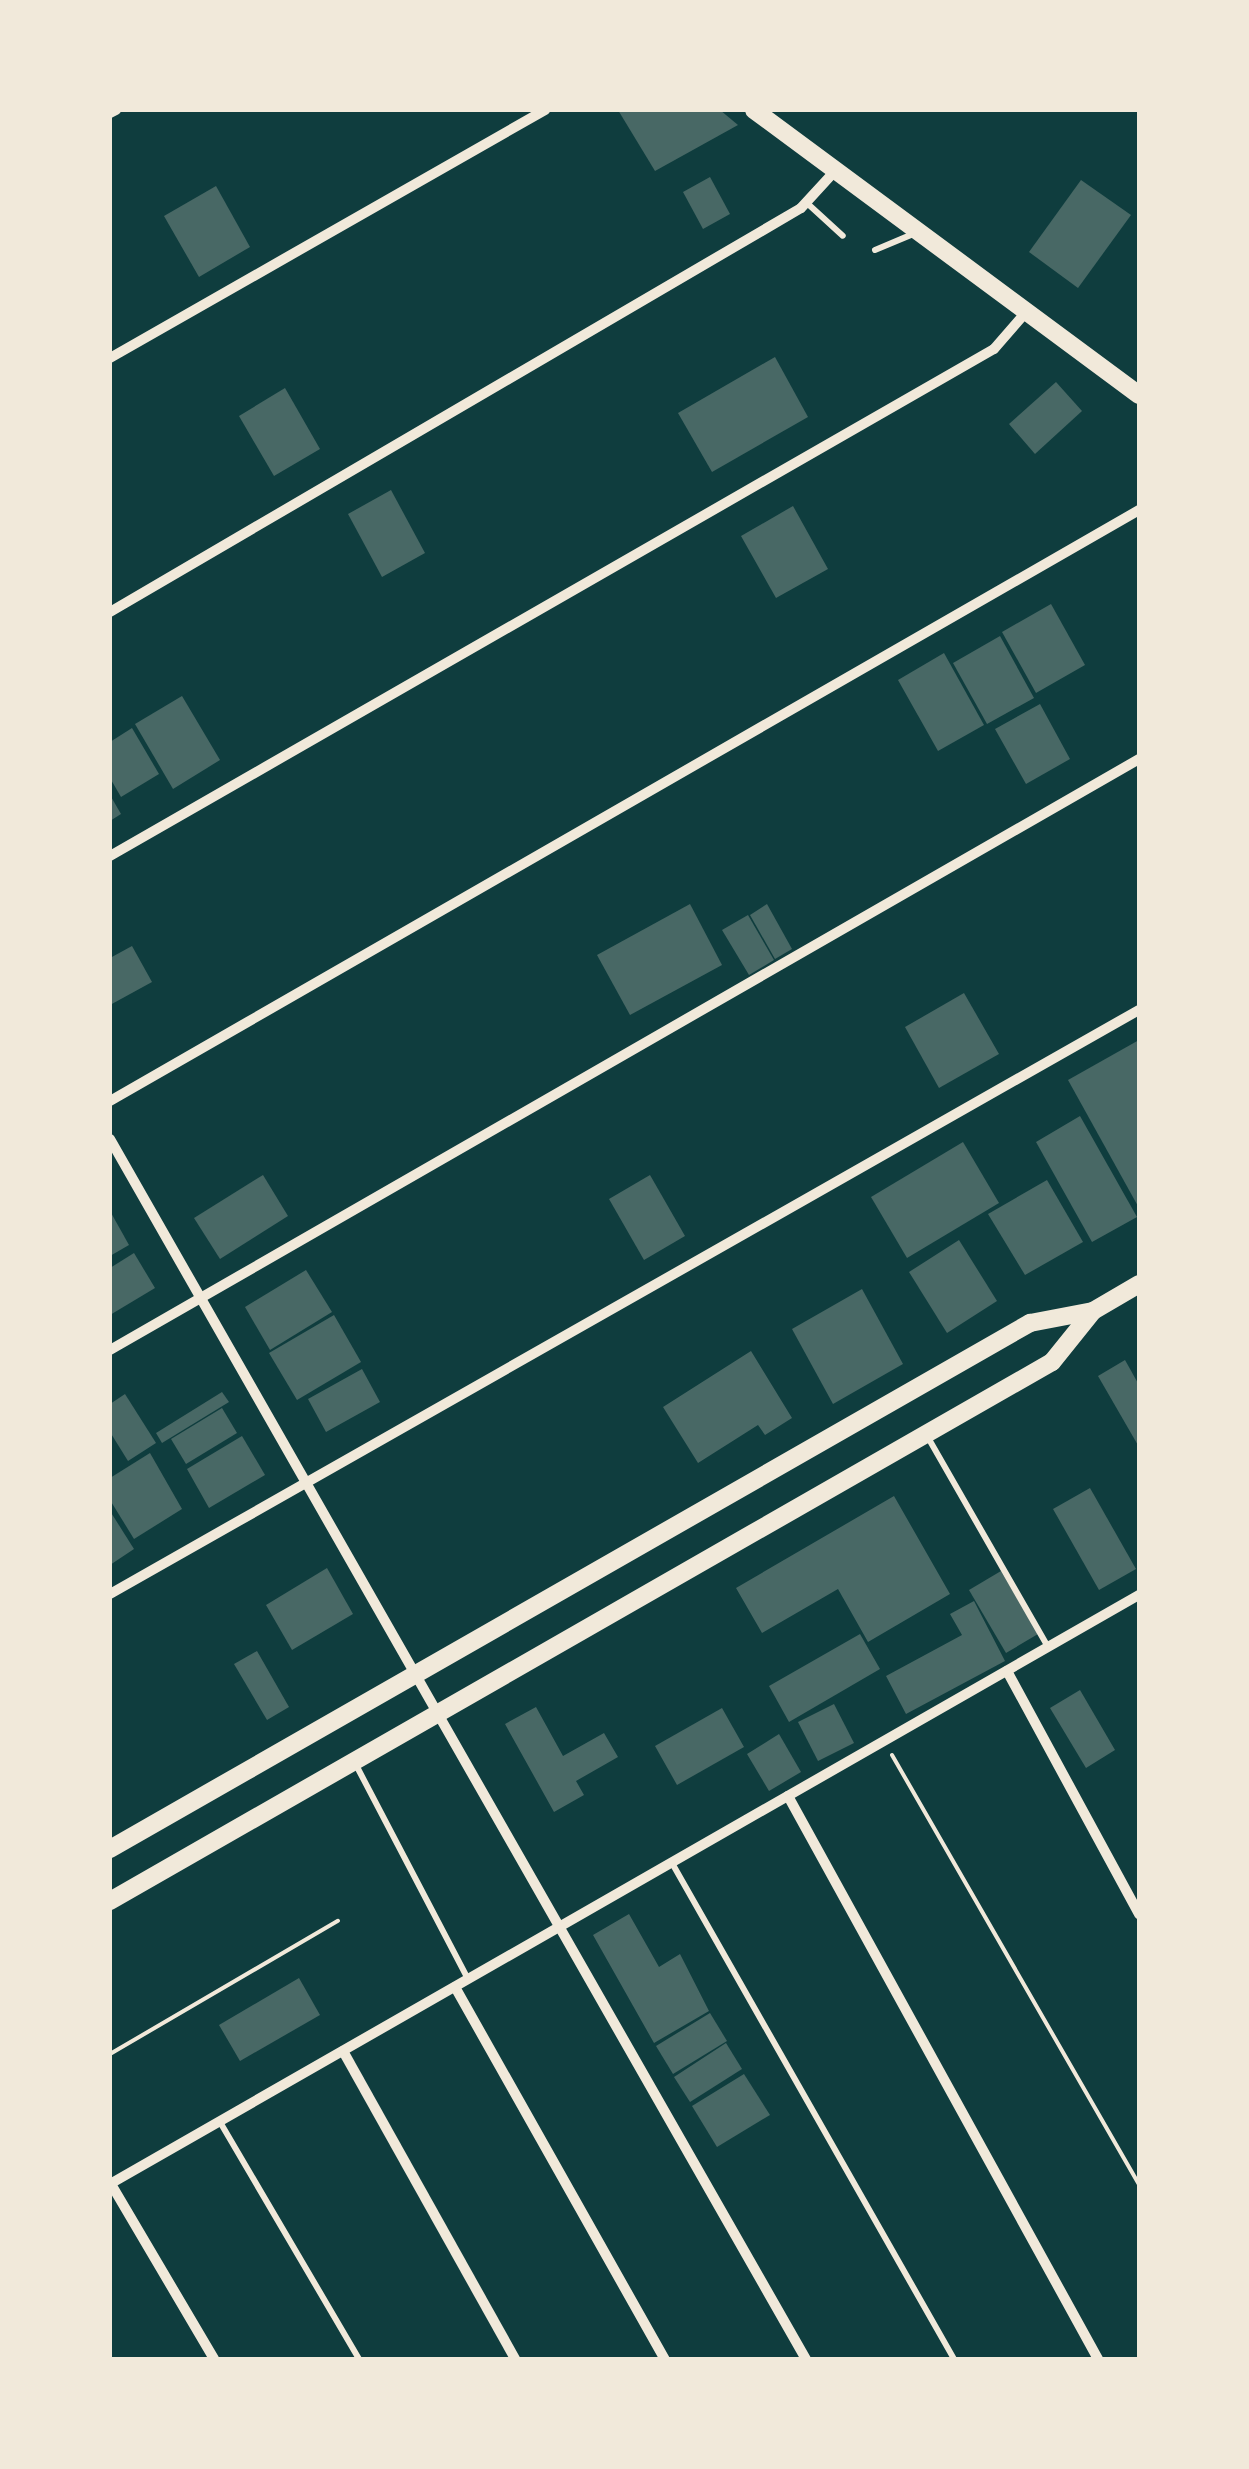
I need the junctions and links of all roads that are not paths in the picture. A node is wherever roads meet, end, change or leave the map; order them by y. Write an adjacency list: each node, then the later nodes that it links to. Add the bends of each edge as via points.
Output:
1 (546, 110): 9 (street)
2 (754, 110): 3 (main road)
3 (835, 172): 4 (street); 5 (main road)
4 (808, 204): 6 (lane); 12 (street)
5 (918, 231): 7 (lane); 8 (main road)
6 (844, 236)
7 (875, 250)
8 (1027, 311): 10 (main road); 14 (street, via 994,349)
9 (110, 358)
10 (1139, 395)
11 (1139, 510): 16 (street)
12 (110, 612)
13 (1139, 759): 19 (street)
14 (110, 856)
15 (1139, 1010): 23 (street)
16 (110, 1100)
17 (110, 1138): 19 (street)
18 (1139, 1284): 20 (main road)
19 (201, 1297): 21 (street); 23 (street)
20 (1093, 1311): 22 (main road, via 1052,1362); 28 (main road, via 1030,1323)
21 (110, 1350)
22 (925, 1433): 26 (lane); 29 (main road)
23 (306, 1482): 24 (street); 28 (street)
24 (110, 1594)
25 (1139, 1595): 26 (street)
26 (1048, 1647): 27 (street)
27 (1007, 1671): 31 (street); 35 (street)
28 (418, 1673): 29 (street); 32 (main road)
29 (438, 1712): 30 (main road); 36 (street)
30 (354, 1762): 34 (main road); 37 (lane)
31 (788, 1796): 33 (street); 48 (street)
32 (110, 1849)
33 (672, 1862): 36 (street); 47 (lane)
34 (110, 1901)
35 (1139, 1914)
36 (561, 1926): 37 (street); 46 (street)
37 (468, 1979): 38 (street)
38 (455, 1986): 39 (street); 45 (street)
39 (343, 2051): 40 (street); 44 (street)
40 (220, 2122): 41 (street); 43 (lane)
41 (111, 2184): 42 (street)
42 (214, 2359)
43 (359, 2359)
44 (515, 2359)
45 (665, 2359)
46 (806, 2359)
47 (954, 2359)
48 (1098, 2359)

